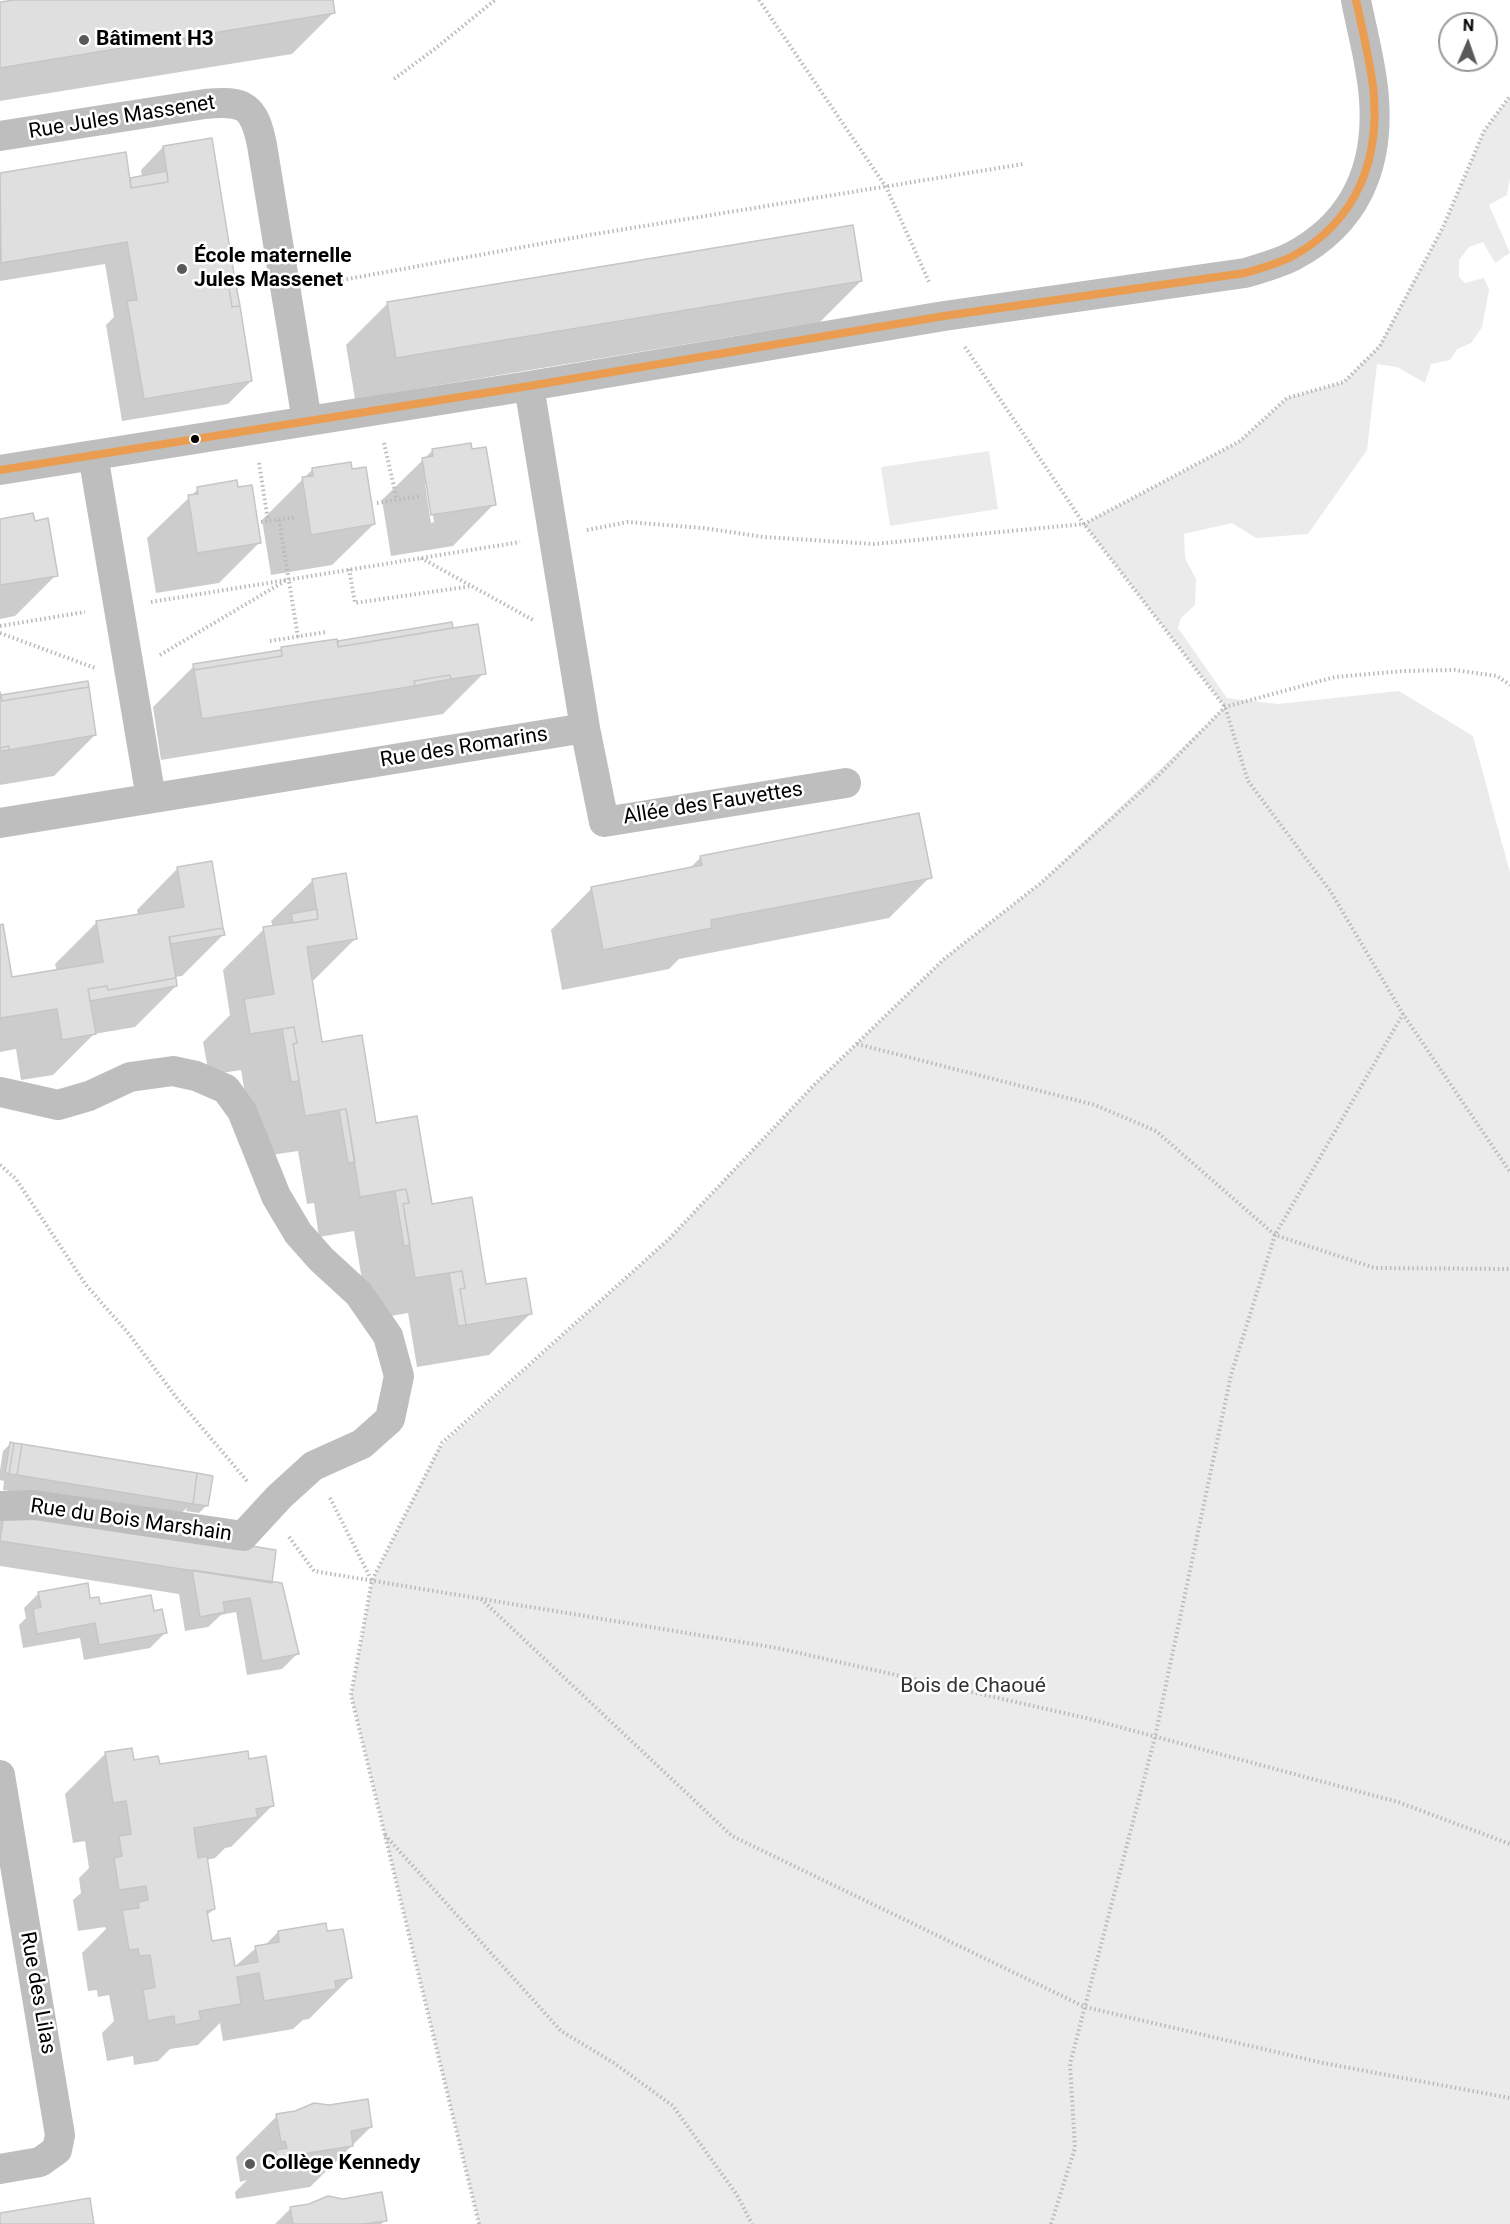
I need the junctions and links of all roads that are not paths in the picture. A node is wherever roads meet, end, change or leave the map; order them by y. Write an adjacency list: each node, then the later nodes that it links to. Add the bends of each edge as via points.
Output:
1 (1356, 0): 3 (street, via 1374,97 1369,169 1360,191 1334,225 1293,256 1245,273 944,316)
2 (0, 136): 4 (street, Rue Jules Massenet, via 205,104 231,102 248,109 258,124)
3 (529, 386): 4 (street); 7 (street)
4 (308, 421): 5 (street)
5 (93, 456): 6 (street); 9 (street)
6 (0, 470)
7 (585, 728): 8 (street, Allée des Fauvettes, via 604,822); 9 (street, Rue des Romarins)
8 (846, 783)
9 (151, 798): 10 (street, Rue des Romarins)
10 (0, 823)
11 (0, 1092): 12 (street, Rue du Bois Marshain, via 58,1105 130,1077 173,1071 226,1089 242,1111 276,1196 298,1233 359,1294 388,1336 399,1376 390,1419 362,1444 313,1466 243,1536 35,1505)
12 (0, 1506)
13 (0, 1775): 14 (street, Rue des Lilas, via 60,2135 57,2150 40,2162)
14 (0, 2169)

